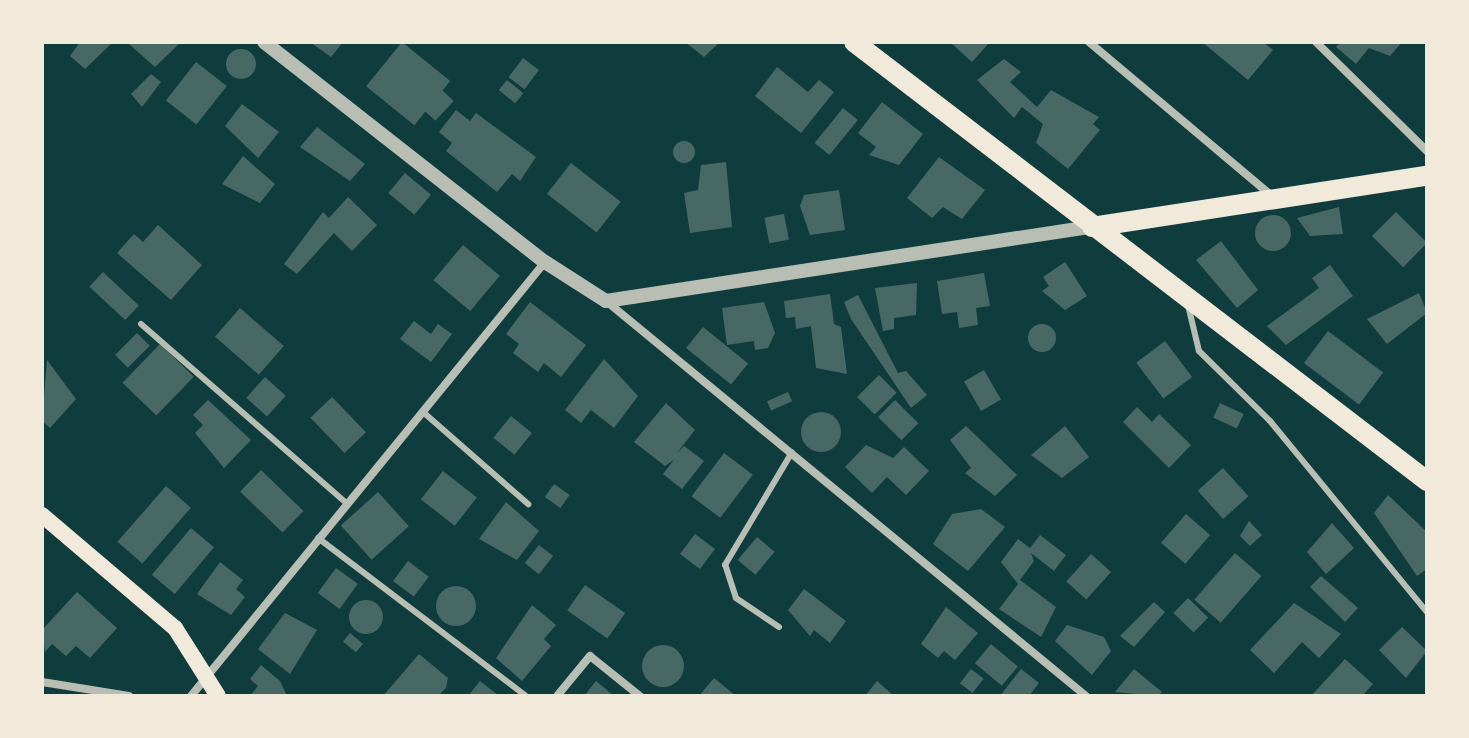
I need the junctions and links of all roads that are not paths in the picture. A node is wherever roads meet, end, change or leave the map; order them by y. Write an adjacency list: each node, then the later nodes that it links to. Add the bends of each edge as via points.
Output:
1 (264, 42): 9 (street)
2 (854, 42): 8 (main road)
3 (1089, 42): 7 (street)
4 (1316, 42): 5 (street)
5 (1427, 151)
6 (1427, 176): 7 (main road)
7 (1274, 198): 8 (main road)
8 (1092, 227): 10 (street); 11 (main road)
9 (545, 262): 10 (street); 13 (street)
10 (606, 301): 14 (street)
11 (1187, 302): 15 (main road); 20 (lane, via 1199,351 1270,421)
12 (141, 324): 16 (lane)
13 (423, 412): 16 (street); 17 (lane)
14 (792, 452): 21 (lane, via 725,565 736,598); 30 (street)
15 (1427, 481)
16 (344, 501): 19 (street)
17 (528, 504)
18 (42, 515): 22 (main road, via 175,628)
19 (318, 538): 22 (street); 27 (lane)
20 (1427, 612)
21 (779, 627)
22 (209, 681): 25 (street); 26 (main road)
23 (42, 682): 24 (street)
24 (129, 696)
25 (191, 696)
26 (218, 696)
27 (526, 696)
28 (557, 696): 29 (street, via 590,656)
29 (640, 696)
30 (1086, 696)

